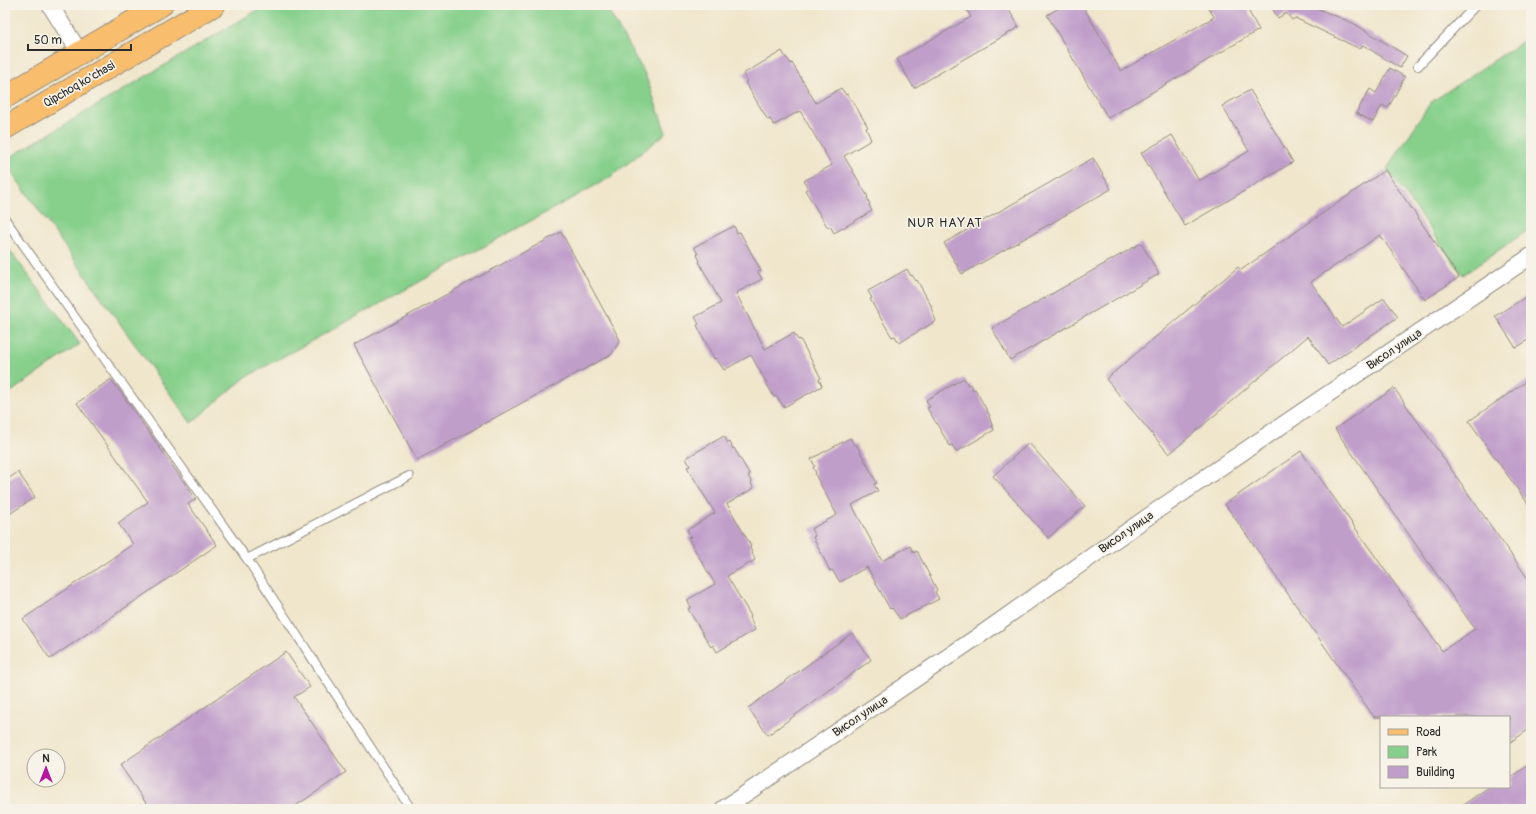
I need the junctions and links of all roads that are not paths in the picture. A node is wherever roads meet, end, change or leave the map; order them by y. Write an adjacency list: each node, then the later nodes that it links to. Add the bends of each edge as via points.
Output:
1 (50, 5): 5 (street)
2 (161, 5): 5 (main road)
3 (214, 5): 8 (main road, Qipchoq ko'chasi)
4 (1476, 5): 6 (lane)
5 (80, 53): 7 (main road)
6 (1418, 66)
7 (5, 97)
8 (5, 128)
9 (5, 219): 12 (lane)
10 (1531, 256): 14 (street, Висол улица)
11 (409, 476): 12 (lane)
12 (247, 559): 13 (lane)
13 (411, 809)
14 (723, 809)

